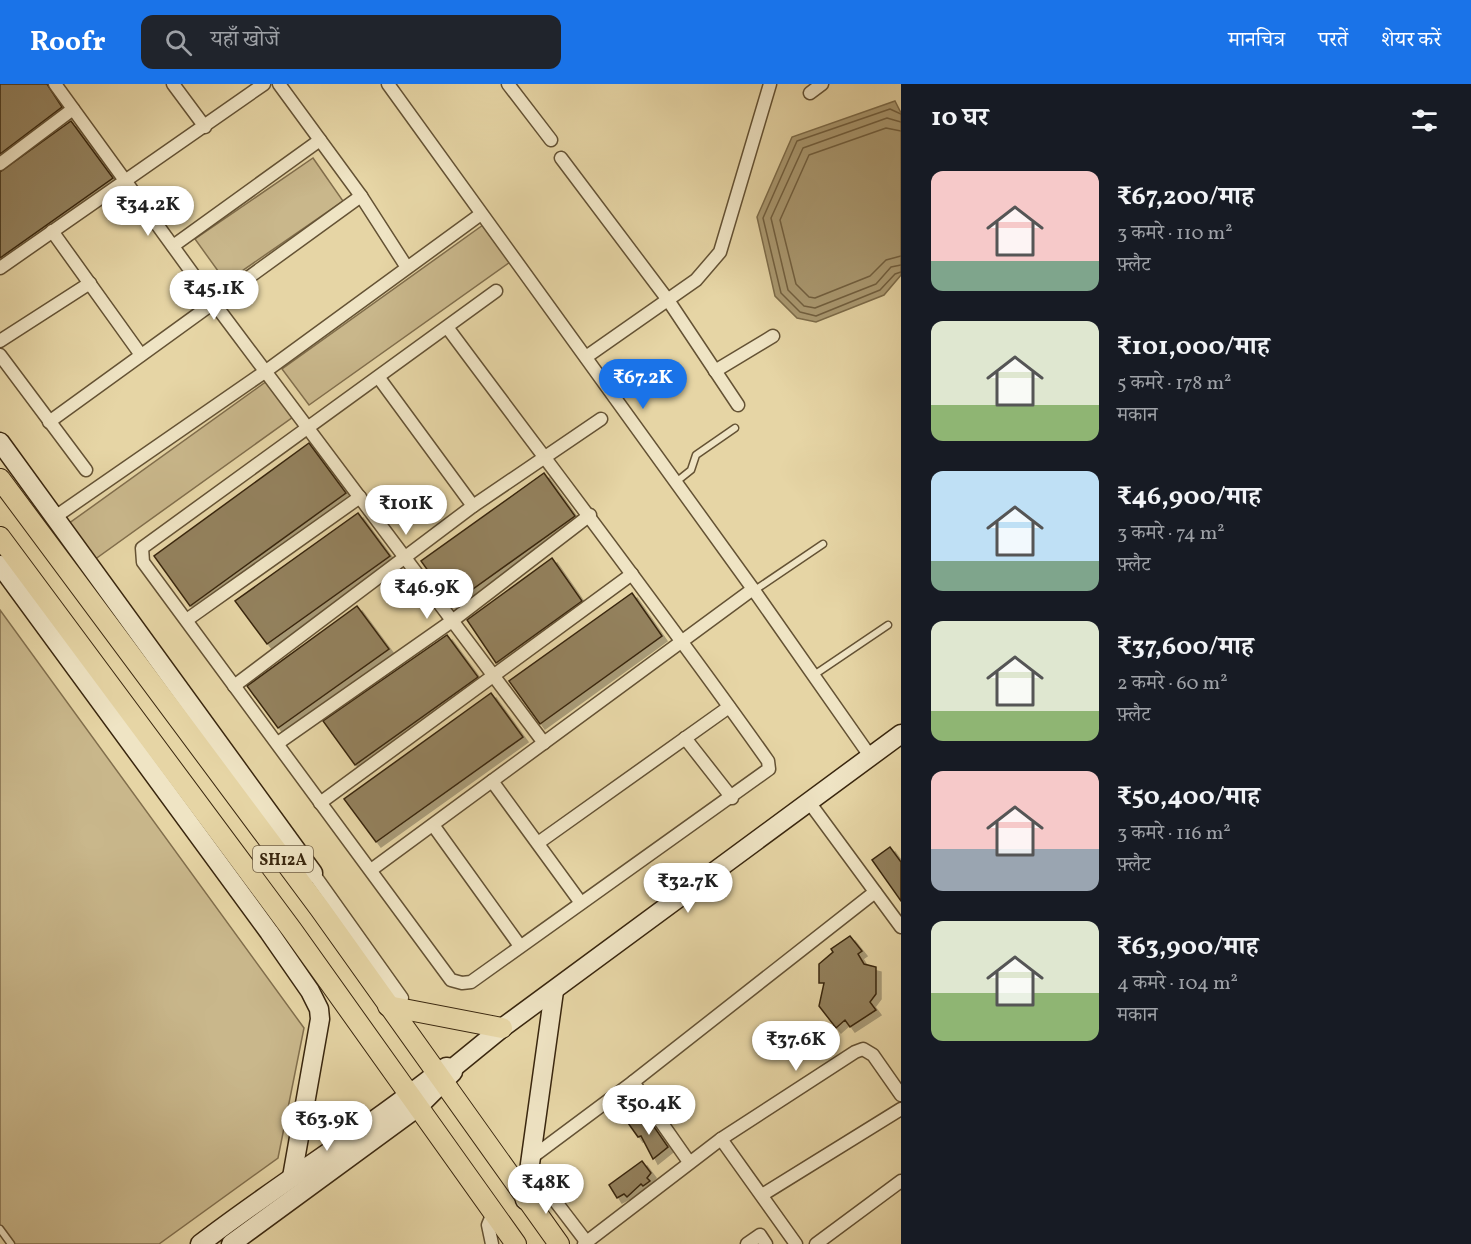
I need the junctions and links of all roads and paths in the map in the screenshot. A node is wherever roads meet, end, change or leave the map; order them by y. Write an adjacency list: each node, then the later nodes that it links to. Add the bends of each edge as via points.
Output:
1 (55, 84): 10 (street)
2 (173, 84): 11 (street)
3 (264, 84): 11 (street)
4 (279, 84): 12 (street)
5 (388, 84): 18 (street)
6 (508, 84): 13 (street)
7 (770, 84): 25 (street, via 720,252 696,280)
8 (822, 84): 9 (street)
9 (810, 93)
10 (73, 109): 15 (street); 16 (street)
11 (205, 127): 16 (street)
12 (320, 140): 17 (street); 20 (street)
13 (551, 140)
14 (561, 158): 25 (street)
15 (0, 164)
16 (125, 178): 19 (street); 20 (street)
17 (362, 196): 21 (street); 26 (street)
18 (482, 214): 21 (street); 32 (street)
19 (52, 231): 22 (street); 23 (street)
20 (173, 246): 26 (street)
21 (406, 266): 33 (street)
22 (0, 268)
23 (90, 283): 29 (street); 31 (street)
24 (496, 291): 27 (street)
25 (668, 300): 32 (street); 34 (street)
26 (213, 303): 31 (street); 33 (street)
27 (447, 327): 35 (street); 42 (street)
28 (773, 336): 34 (street)
29 (0, 341)
30 (0, 355): 38 (street)
31 (141, 355): 38 (street)
32 (586, 357): 45 (street)
33 (266, 371): 39 (street); 49 (street)
34 (715, 371): 36 (street)
35 (379, 378): 39 (street); 47 (street)
36 (738, 405)
37 (601, 419): 42 (street)
38 (49, 422): 43 (street)
39 (308, 428): 46 (street); 56 (street, via 142,548 143,562)
40 (735, 428): 45 (lane, via 696,455 691,470)
41 (0, 442): 49 (street)
42 (543, 456): 47 (street); 48 (street)
43 (86, 470)
44 (0, 479): 76 (main road, SH12A)
45 (676, 482): 55 (street)
46 (360, 497): 52 (street); 56 (street)
47 (473, 506): 52 (street)
48 (590, 515): 54 (street); 57 (street)
49 (55, 517): 76 (street)
50 (0, 537): 79 (main road, SH12A)
51 (823, 544): 55 (lane)
52 (404, 556): 57 (street); 62 (street)
53 (2, 572): 80 (street)
54 (632, 574): 59 (street); 61 (street)
55 (754, 590): 59 (street); 60 (street)
56 (188, 620): 62 (street)
57 (452, 621): 61 (street); 66 (street)
58 (888, 625): 60 (lane)
59 (681, 643): 63 (street); 67 (street)
60 (814, 675): 68 (street)
61 (494, 676): 67 (street); 72 (street)
62 (234, 686): 66 (street)
63 (729, 706): 65 (street); 70 (street, via 768,761 769,769)
64 (901, 734): 68 (street)
65 (685, 738): 70 (street); 74 (street)
66 (278, 743): 72 (street)
67 (544, 743): 69 (street)
68 (870, 756): 71 (street)
69 (492, 781): 73 (street); 74 (street)
70 (732, 798): 78 (street)
71 (809, 802): 77 (street); 83 (street)
72 (320, 803): 75 (street)
73 (433, 825): 75 (street); 82 (street)
74 (538, 843): 78 (street)
75 (371, 870): 82 (street, via 451,980 471,982)
76 (307, 878): 84 (main road, SH12A)
77 (875, 892): 81 (street); 87 (street)
78 (581, 903): 82 (street)
79 (273, 904): 80 (street); 89 (main road, SH12A)
80 (256, 916): 94 (street, via 310,991 319,1010)
81 (901, 927)
82 (520, 946)
83 (554, 990): 85 (street); 93 (street)
84 (395, 1002): 85 (main road); 86 (main road, SH12A)
85 (502, 1028): 86 (street)
86 (444, 1075): 89 (street); 97 (main road, SH12A)
87 (633, 1082): 92 (street); 93 (street)
88 (901, 1095): 91 (street, via 873,1055 863,1048)
89 (414, 1101): 94 (street); 98 (main road, SH12A); 103 (street)
90 (901, 1109): 96 (street)
91 (721, 1139): 92 (street); 96 (street)
92 (689, 1162): 100 (street)
93 (531, 1163): 97 (street); 100 (street)
94 (292, 1177): 102 (street)
95 (901, 1181): 110 (street)
96 (762, 1195): 109 (street)
97 (525, 1200): 106 (main road, SH12A)
98 (493, 1213): 104 (street, via 488,1225); 105 (main road, SH12A)
99 (0, 1229): 101 (lane)
100 (586, 1243)
101 (11, 1244)
102 (200, 1244)
103 (231, 1244)
104 (492, 1244)
105 (516, 1244)
106 (559, 1244)
107 (747, 1244): 108 (street, via 760,1235)
108 (766, 1244)
109 (796, 1244)
110 (816, 1244)

